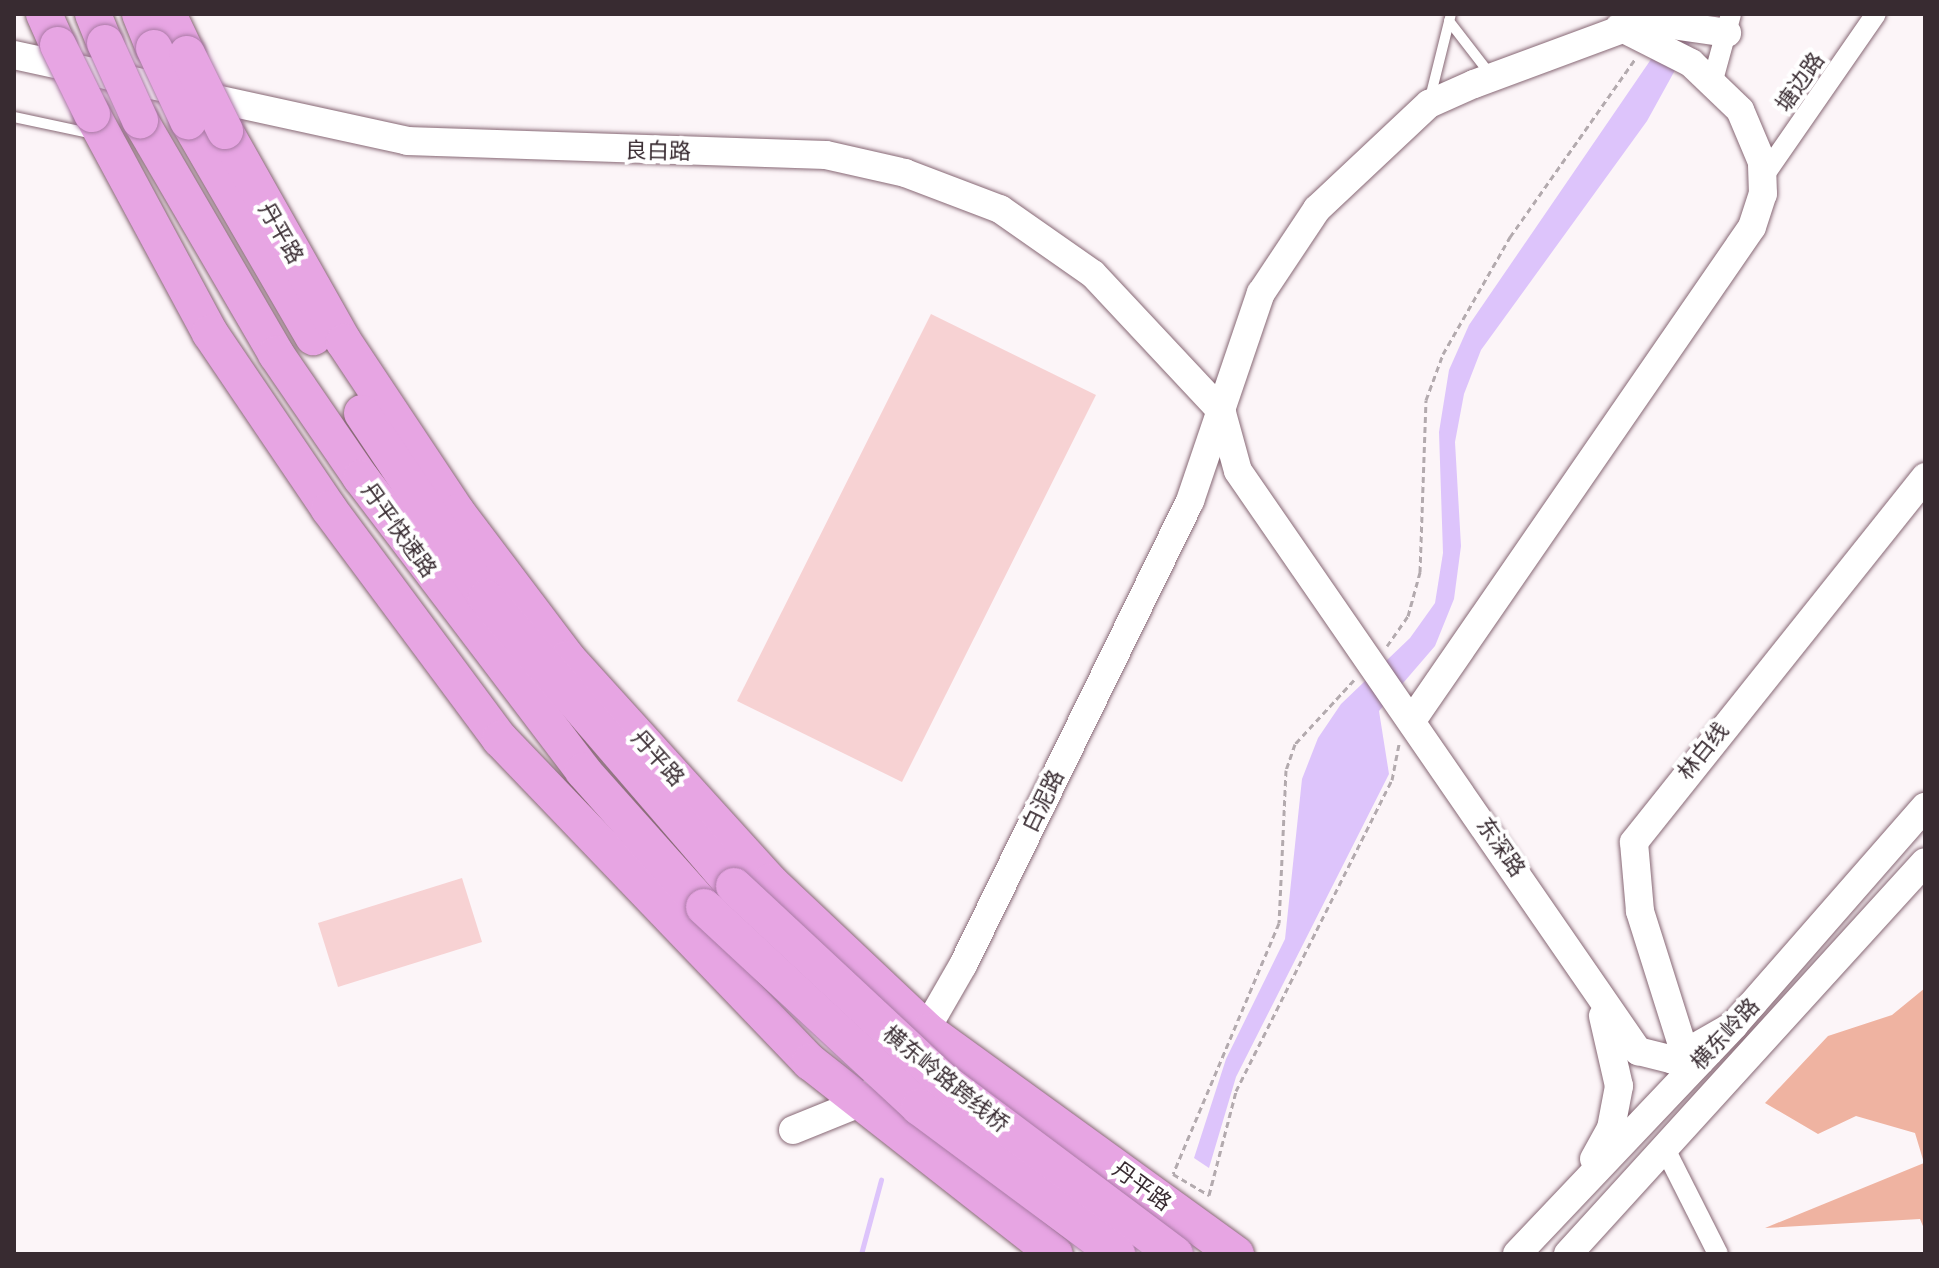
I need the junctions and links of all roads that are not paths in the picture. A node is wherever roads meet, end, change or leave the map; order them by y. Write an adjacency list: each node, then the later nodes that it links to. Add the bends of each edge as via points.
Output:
1 (140, 14): 9 (highway)
2 (168, 14): 9 (highway)
3 (1876, 14): 16 (street, 塘边路)
4 (1450, 18): 12 (lane); 13 (lane)
5 (1723, 26): 8 (street); 11 (street)
6 (51, 29): 15 (highway, bridge)
7 (99, 29): 18 (highway, 丹平快速路, bridge, via 140,120)
8 (1658, 30): 11 (street); 12 (street, 白泥路, via 1620,27)
9 (170, 51): 17 (highway, 丹平快速路, bridge, via 188,121); 20 (highway, 丹平路, bridge, via 225,131 344,342)
10 (14, 55): 19 (street, 良白路, via 407,141 826,155 905,173 1000,209 1093,274)
11 (1702, 71): 16 (street, via 1754,136)
12 (1492, 77): 13 (street, 白泥路)
13 (1429, 104): 19 (street, 白泥路, via 1359,166 1286,249 1261,293)
14 (14, 117): 15 (lane)
15 (97, 125): 22 (highway, via 210,333)
16 (1763, 177): 23 (street, via 1752,227)
17 (318, 345): 20 (highway); 26 (highway, 丹平快速路, via 486,598)
18 (276, 354): 22 (highway); 27 (highway, 丹平快速路, via 462,616 583,771)
19 (1222, 412): 23 (street, 东深路, via 1238,471); 29 (street, 白泥路, via 1177,527)
20 (407, 436): 29 (highway, 丹平路, via 568,659 770,882)
21 (1925, 477): 30 (street, 林白线, via 1634,842 1640,911)
22 (329, 509): 31 (highway, via 500,739 560,806 810,1062)
23 (1406, 708): 28 (street, 东深路)
24 (1925, 807): 30 (street, 横东岭路, via 1734,1025)
25 (1925, 862): 33 (street, 横东岭路)
26 (734, 886): 37 (highway, 横东岭路跨线桥, bridge, via 942,1080)
27 (704, 907): 36 (highway, 横东岭路跨线桥, bridge, via 919,1107)
28 (1599, 999): 30 (street, 东深路, via 1638,1051 1654,1060); 34 (street, 东深路, via 1619,1086 1611,1128)
29 (929, 1032): 31 (street, 白泥路); 38 (highway, 丹平路)
30 (1689, 1063): 34 (street, 横东岭路)
31 (862, 1102): 32 (street, 白泥路); 35 (highway)
32 (793, 1130)
33 (1666, 1151): 40 (street, 横东岭路); 41 (street)
34 (1579, 1188): 39 (street, 横东岭路)
35 (1055, 1254)
36 (1117, 1254)
37 (1175, 1254)
38 (1236, 1254)
39 (1517, 1254)
40 (1568, 1254)
41 (1718, 1254)

